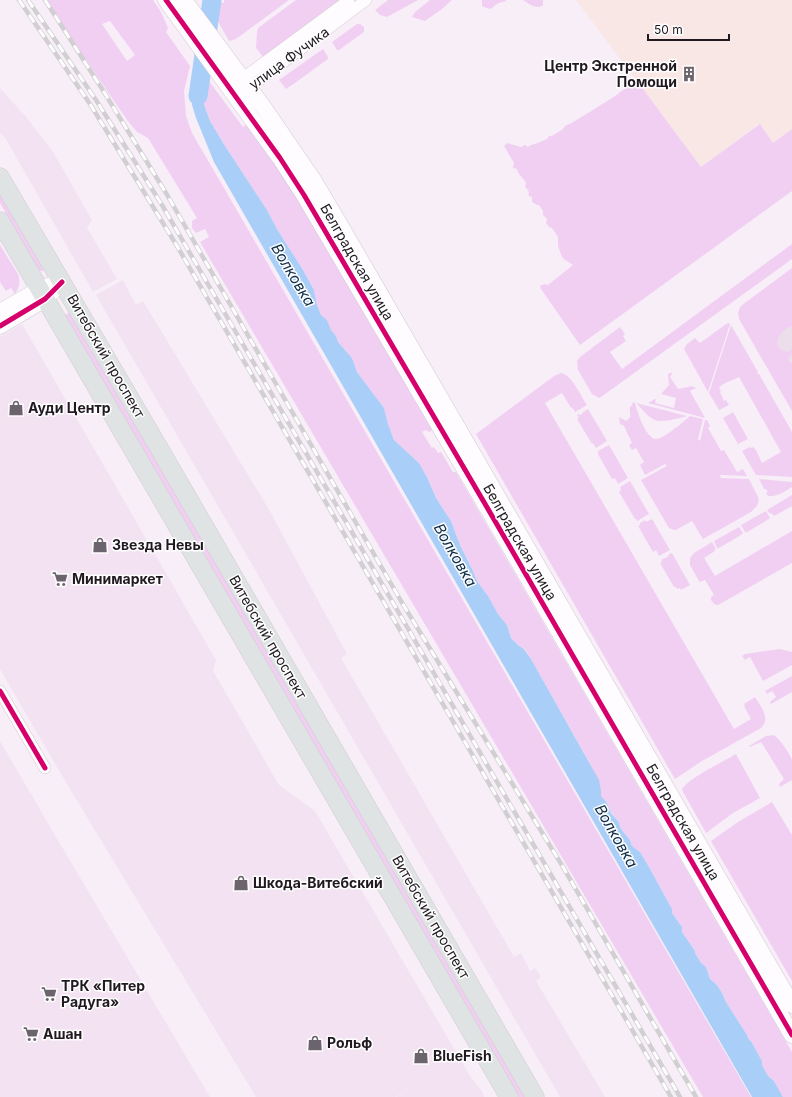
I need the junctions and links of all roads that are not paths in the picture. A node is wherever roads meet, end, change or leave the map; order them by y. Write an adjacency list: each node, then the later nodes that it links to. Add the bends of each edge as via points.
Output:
1 (166, 0): 6 (street, Белградская улица)
2 (349, 0): 5 (street, улица Фучика)
3 (366, 0): 5 (street, улица Фучика)
4 (186, 4): 5 (street, Белградская улица)
5 (246, 83): 6 (street, улица Фучика); 15 (street, Белградская улица, via 299,158 336,218)
6 (234, 94): 16 (street, Белградская улица, via 280,158 324,227)
7 (0, 177): 9 (main road, Витебский проспект)
8 (2, 226): 10 (main road, Витебский проспект)
9 (62, 282): 10 (street); 18 (main road, Витебский проспект)
10 (42, 294): 11 (street); 12 (street); 17 (main road, Витебский проспект)
11 (0, 312)
12 (0, 326)
13 (0, 691): 14 (street)
14 (45, 768)
15 (792, 1005)
16 (792, 1035)
17 (508, 1097)
18 (536, 1097)

